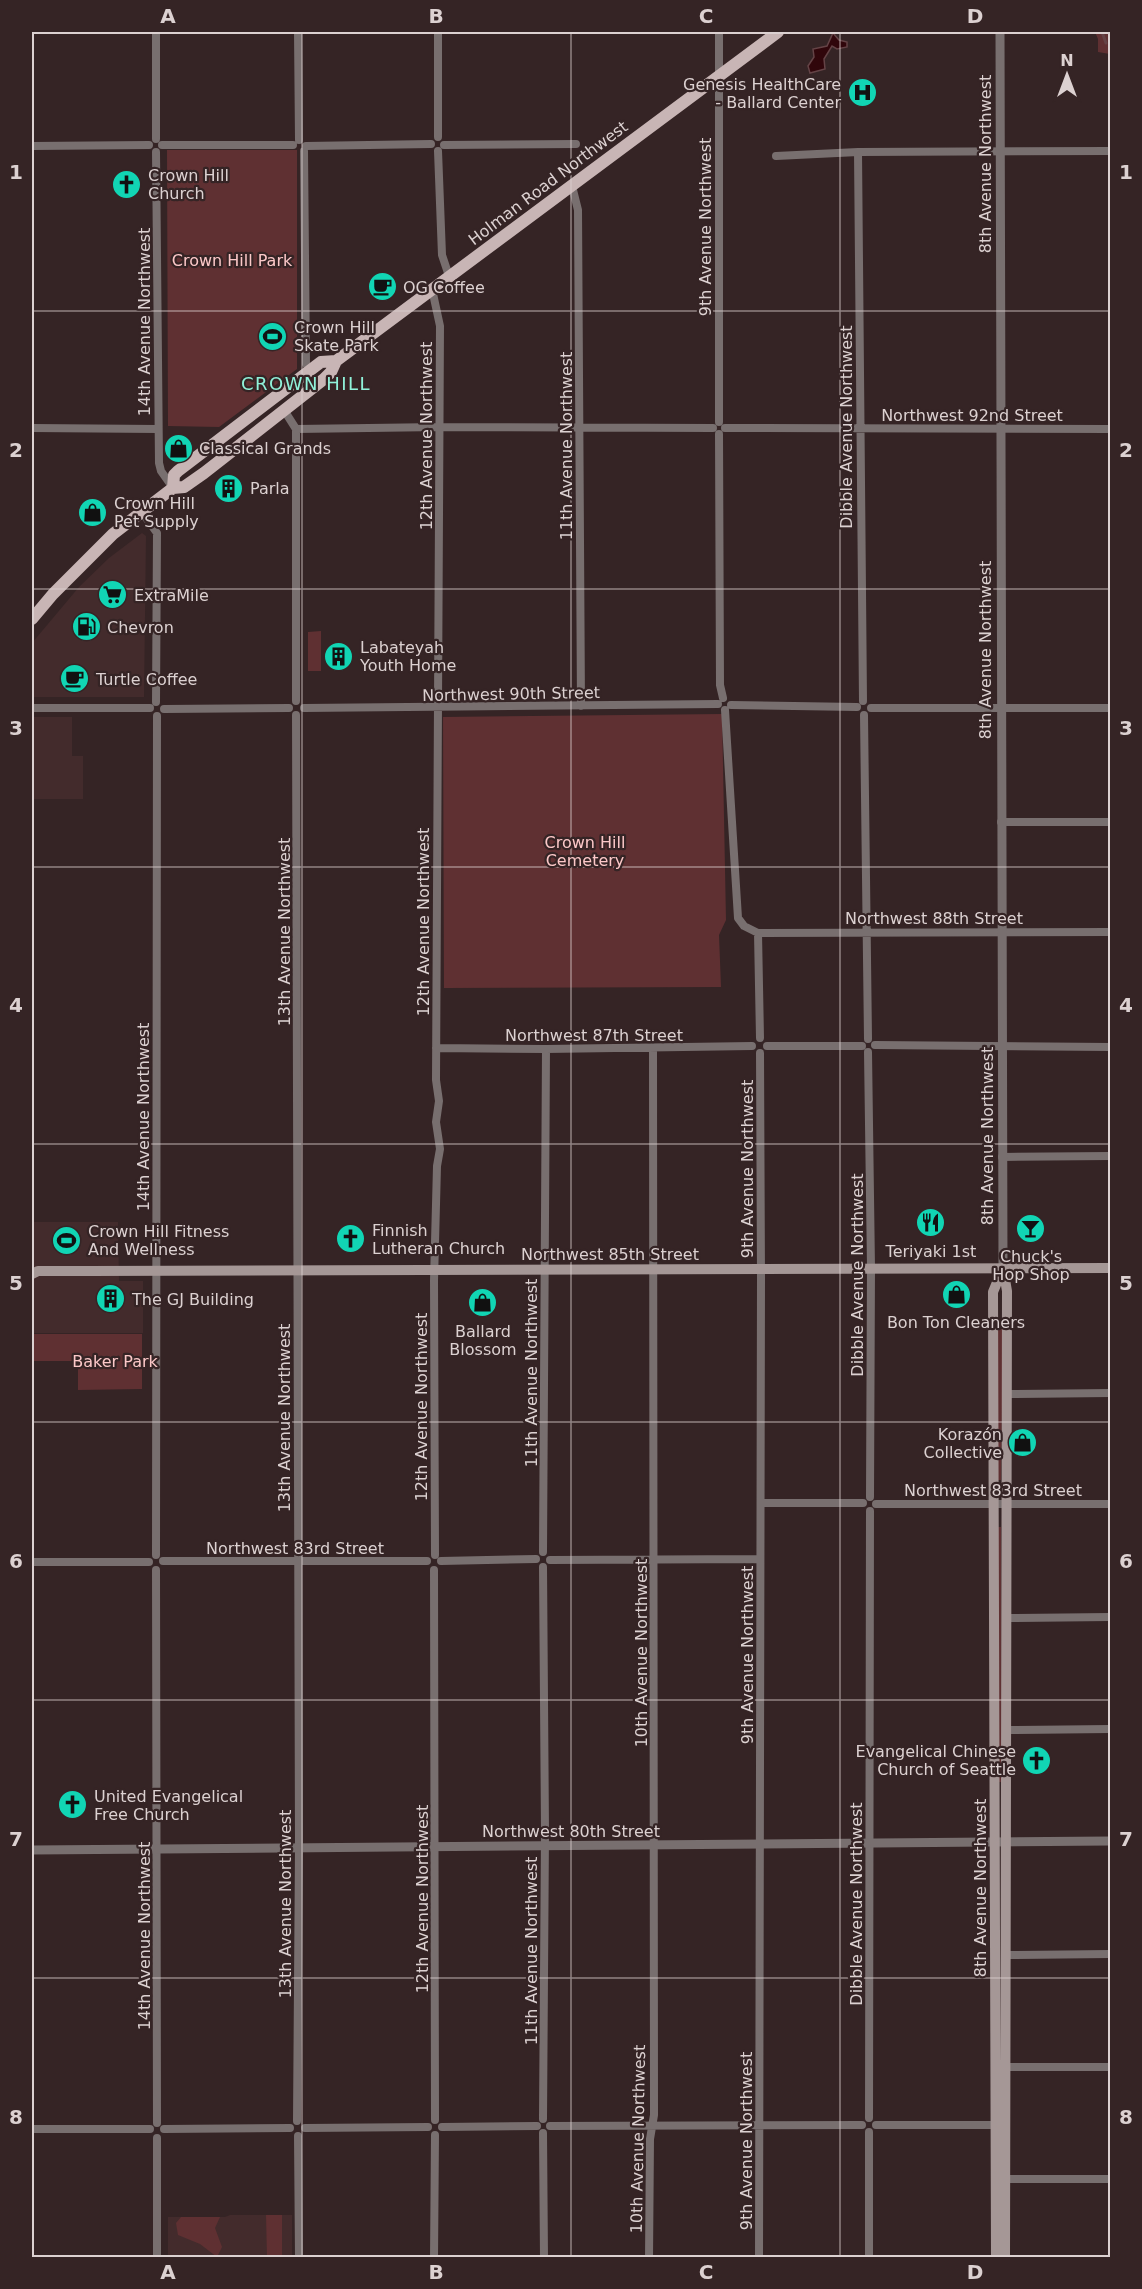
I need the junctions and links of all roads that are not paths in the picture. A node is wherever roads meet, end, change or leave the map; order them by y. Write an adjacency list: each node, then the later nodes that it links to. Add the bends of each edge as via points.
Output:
1 (156, 32): 10 (street)
2 (298, 32): 9 (street)
3 (438, 32): 8 (street)
4 (719, 32): 7 (street, 9th Avenue Northwest)
5 (778, 32): 7 (main road, Holman Road Northwest)
6 (1000, 32): 16 (street, 8th Avenue Northwest)
7 (718, 77): 21 (main road, Holman Road Northwest); 27 (street, 9th Avenue Northwest)
8 (438, 137): 11 (street); 13 (street)
9 (296, 142): 10 (street); 15 (street, via 303,141)
10 (156, 143): 14 (street); 33 (street, 14th Avenue Northwest, via 151,150 156,152)
11 (431, 144): 15 (street); 17 (street)
12 (576, 144): 13 (street)
13 (444, 145): 17 (street)
14 (32, 146)
15 (305, 149): 25 (street, via 306,364)
16 (1000, 150): 18 (street); 19 (street); 35 (street, 8th Avenue Northwest)
17 (438, 151): 22 (street, via 442,255)
18 (1110, 151)
19 (858, 152): 20 (street); 32 (street, Dibble Avenue Northwest)
20 (776, 156)
21 (572, 186): 22 (main road, Holman Road Northwest); 29 (street, 11th Avenue Northwest, via 578,210)
22 (449, 276): 23 (main road, Holman Road Northwest)
23 (432, 290): 24 (main road, Holman Road Northwest); 28 (street, 12th Avenue Northwest, via 440,326)
24 (336, 361): 25 (main road, Holman Road Northwest, via 321,362); 26 (main road, Holman Road Northwest, via 328,375)
25 (310, 370): 38 (main road, Holman Road Northwest, via 178,471)
26 (284, 410): 34 (street); 38 (main road, Holman Road Northwest, via 184,487)
27 (722, 425): 31 (street, via 714,423); 32 (street, Northwest 92nd Street); 37 (street, via 724,432)
28 (440, 427): 29 (street); 34 (street); 49 (street, 12th Avenue Northwest)
29 (579, 427): 31 (street); 45 (street, 11th Avenue Northwest)
30 (32, 428): 33 (street)
31 (712, 428): 37 (street)
32 (859, 428): 35 (street, Northwest 92nd Street); 43 (street, Dibble Avenue Northwest)
33 (158, 429): 38 (street, 14th Avenue Northwest, via 160,468)
34 (296, 429): 41 (street)
35 (999, 429): 36 (street, Northwest 92nd Street); 52 (street, 8th Avenue Northwest)
36 (1110, 429)
37 (719, 434): 42 (street)
38 (173, 488): 39 (main road, Holman Road Northwest)
39 (141, 511): 40 (main road, Holman Road Northwest, via 91,554); 44 (street, via 157,533)
40 (33, 613)
41 (296, 701): 47 (street); 48 (street)
42 (720, 701): 45 (street, Northwest 90th Street); 50 (street, via 719,708)
43 (860, 704): 50 (street); 51 (street, via 868,703); 55 (street, via 859,713)
44 (153, 705): 46 (street); 54 (street, via 161,704); 56 (street, via 152,713)
45 (581, 706): 49 (street, Northwest 90th Street)
46 (32, 708)
47 (289, 708): 54 (street); 57 (street)
48 (304, 708): 49 (street, Northwest 90th Street); 57 (street)
49 (436, 708): 70 (street, 12th Avenue Northwest)
50 (728, 708): 63 (street, via 738,918)
51 (870, 708): 52 (street); 55 (street)
52 (1000, 708): 53 (street); 58 (street, 8th Avenue Northwest)
53 (1110, 708)
54 (164, 709): 56 (street)
55 (864, 715): 60 (street)
56 (157, 716): 85 (street, 14th Avenue Northwest)
57 (296, 716): 82 (street, 13th Avenue Northwest)
58 (1001, 822): 59 (street); 61 (street, 8th Avenue Northwest)
59 (1110, 822)
60 (866, 932): 61 (street, Northwest 88th Street); 63 (street, Northwest 88th Street); 65 (street)
61 (1001, 932): 62 (street, Northwest 88th Street); 68 (street, 8th Avenue Northwest)
62 (1110, 932)
63 (758, 933): 64 (street)
64 (760, 1038): 66 (street); 67 (street)
65 (868, 1044): 67 (street); 68 (street); 76 (street, Dibble Avenue Northwest, via 864,1050 868,1053)
66 (752, 1046): 71 (street, Northwest 87th Street); 73 (street)
67 (767, 1046): 73 (street)
68 (1002, 1046): 69 (street); 74 (street, 8th Avenue Northwest)
69 (1110, 1047)
70 (436, 1048): 72 (street, Northwest 87th Street); 83 (street, 12th Avenue Northwest, via 440,1149)
71 (654, 1048): 72 (street, Northwest 87th Street); 80 (street, 10th Avenue Northwest)
72 (546, 1049): 79 (street, 11th Avenue Northwest)
73 (760, 1053): 81 (street, 9th Avenue Northwest)
74 (1002, 1156): 75 (street); 77 (street, 8th Avenue Northwest)
75 (1110, 1156)
76 (871, 1268): 77 (main road, Northwest 85th Street); 81 (main road, Northwest 85th Street); 88 (street, Dibble Avenue Northwest)
77 (1003, 1268): 78 (main road, Northwest 85th Street); 87 (main road, 8th Avenue Northwest, via 1007,1291); 91 (main road, 8th Avenue Northwest, via 993,1292)
78 (1110, 1268)
79 (545, 1269): 80 (main road, Northwest 85th Street); 83 (main road, Northwest 85th Street); 95 (street, 11th Avenue Northwest)
80 (654, 1269): 81 (main road, Northwest 85th Street); 101 (street, 10th Avenue Northwest)
81 (761, 1269): 89 (street, 9th Avenue Northwest)
82 (297, 1270): 83 (main road, Northwest 85th Street); 85 (main road, Northwest 85th Street); 106 (street, 13th Avenue Northwest)
83 (435, 1270): 97 (street, 12th Avenue Northwest)
84 (34, 1271): 85 (main road, Northwest 85th Street)
85 (156, 1271): 96 (street, 14th Avenue Northwest)
86 (1110, 1393): 87 (street)
87 (1007, 1394): 92 (main road, 8th Avenue Northwest)
88 (866, 1500): 89 (street); 90 (street, via 874,1499); 94 (street, via 864,1508)
89 (761, 1503): 99 (street, 9th Avenue Northwest)
90 (876, 1504): 91 (street, Northwest 83rd Street); 94 (street)
91 (993, 1504): 92 (street, Northwest 83rd Street); 114 (main road, 8th Avenue Northwest)
92 (1007, 1504): 93 (street, Northwest 83rd Street); 111 (main road, 8th Avenue Northwest)
93 (1110, 1504)
94 (870, 1511): 117 (street, Dibble Avenue Northwest)
95 (543, 1552): 98 (street); 100 (street)
96 (156, 1555): 104 (street); 105 (street)
97 (438, 1558): 98 (street); 102 (street, via 430,1557); 108 (street, via 441,1566)
98 (536, 1559): 107 (street)
99 (760, 1559): 101 (street); 118 (street, 9th Avenue Northwest)
100 (550, 1560): 101 (street); 107 (street)
101 (655, 1560): 119 (street, 10th Avenue Northwest)
102 (427, 1561): 106 (street, Northwest 83rd Street); 108 (street)
103 (32, 1562): 104 (street)
104 (149, 1562): 109 (street)
105 (163, 1562): 106 (street, Northwest 83rd Street); 109 (street)
106 (298, 1562): 122 (street, 13th Avenue Northwest)
107 (543, 1567): 120 (street, 11th Avenue Northwest)
108 (434, 1569): 121 (street, 12th Avenue Northwest)
109 (156, 1570): 123 (street, 14th Avenue Northwest)
110 (1110, 1617): 111 (street)
111 (1007, 1618): 113 (main road, 8th Avenue Northwest)
112 (1110, 1729): 113 (street)
113 (1007, 1730): 115 (main road, 8th Avenue Northwest)
114 (994, 1841): 115 (street, Northwest 80th Street); 117 (street, Northwest 80th Street); 127 (main road, 8th Avenue Northwest)
115 (1006, 1841): 116 (street, Northwest 80th Street); 126 (main road, 8th Avenue Northwest)
116 (1110, 1841)
117 (870, 1843): 118 (street, Northwest 80th Street); 129 (street, Dibble Avenue Northwest)
118 (760, 1844): 119 (street, Northwest 80th Street); 135 (street, 9th Avenue Northwest)
119 (654, 1845): 120 (street, Northwest 80th Street); 134 (street, 10th Avenue Northwest)
120 (545, 1846): 121 (street, Northwest 80th Street); 131 (street, 11th Avenue Northwest)
121 (436, 1847): 122 (street, Northwest 80th Street); 130 (street, 12th Avenue Northwest)
122 (299, 1848): 123 (street, Northwest 80th Street); 132 (street, 13th Avenue Northwest)
123 (157, 1849): 124 (street, Northwest 80th Street); 133 (street, 14th Avenue Northwest)
124 (32, 1850)
125 (1110, 1954): 126 (street)
126 (1005, 1955): 127 (main road, 8th Avenue Northwest)
127 (1000, 2067): 128 (street); 138 (main road, 8th Avenue Northwest)
128 (1110, 2067)
129 (869, 2118): 136 (street); 137 (street)
130 (435, 2120): 141 (street); 142 (street)
131 (543, 2120): 139 (street); 140 (street)
132 (297, 2121): 143 (street); 144 (street)
133 (157, 2123): 145 (street); 146 (street)
134 (652, 2125): 135 (street); 140 (street); 159 (street, 10th Avenue Northwest)
135 (759, 2125): 136 (street); 160 (street, 9th Avenue Northwest)
136 (862, 2125): 148 (street)
137 (876, 2125): 138 (street); 148 (street)
138 (1001, 2125): 153 (main road, 8th Avenue Northwest); 162 (main road, 8th Avenue Northwest)
139 (537, 2126): 142 (street); 149 (street)
140 (550, 2126): 149 (street)
141 (428, 2127): 144 (street); 150 (street)
142 (442, 2127): 150 (street)
143 (290, 2128): 146 (street); 151 (street)
144 (305, 2128): 151 (street)
145 (150, 2129): 147 (street); 152 (street)
146 (164, 2129): 152 (street)
147 (32, 2130)
148 (869, 2132): 161 (street)
149 (543, 2133): 158 (street)
150 (435, 2135): 157 (street)
151 (298, 2136): 156 (street)
152 (157, 2138): 155 (street)
153 (1005, 2179): 154 (street); 163 (main road, 8th Avenue Northwest)
154 (1110, 2180)
155 (158, 2258)
156 (299, 2258)
157 (434, 2258)
158 (544, 2258)
159 (649, 2258)
160 (759, 2258)
161 (869, 2258)
162 (996, 2258)
163 (1005, 2258)

